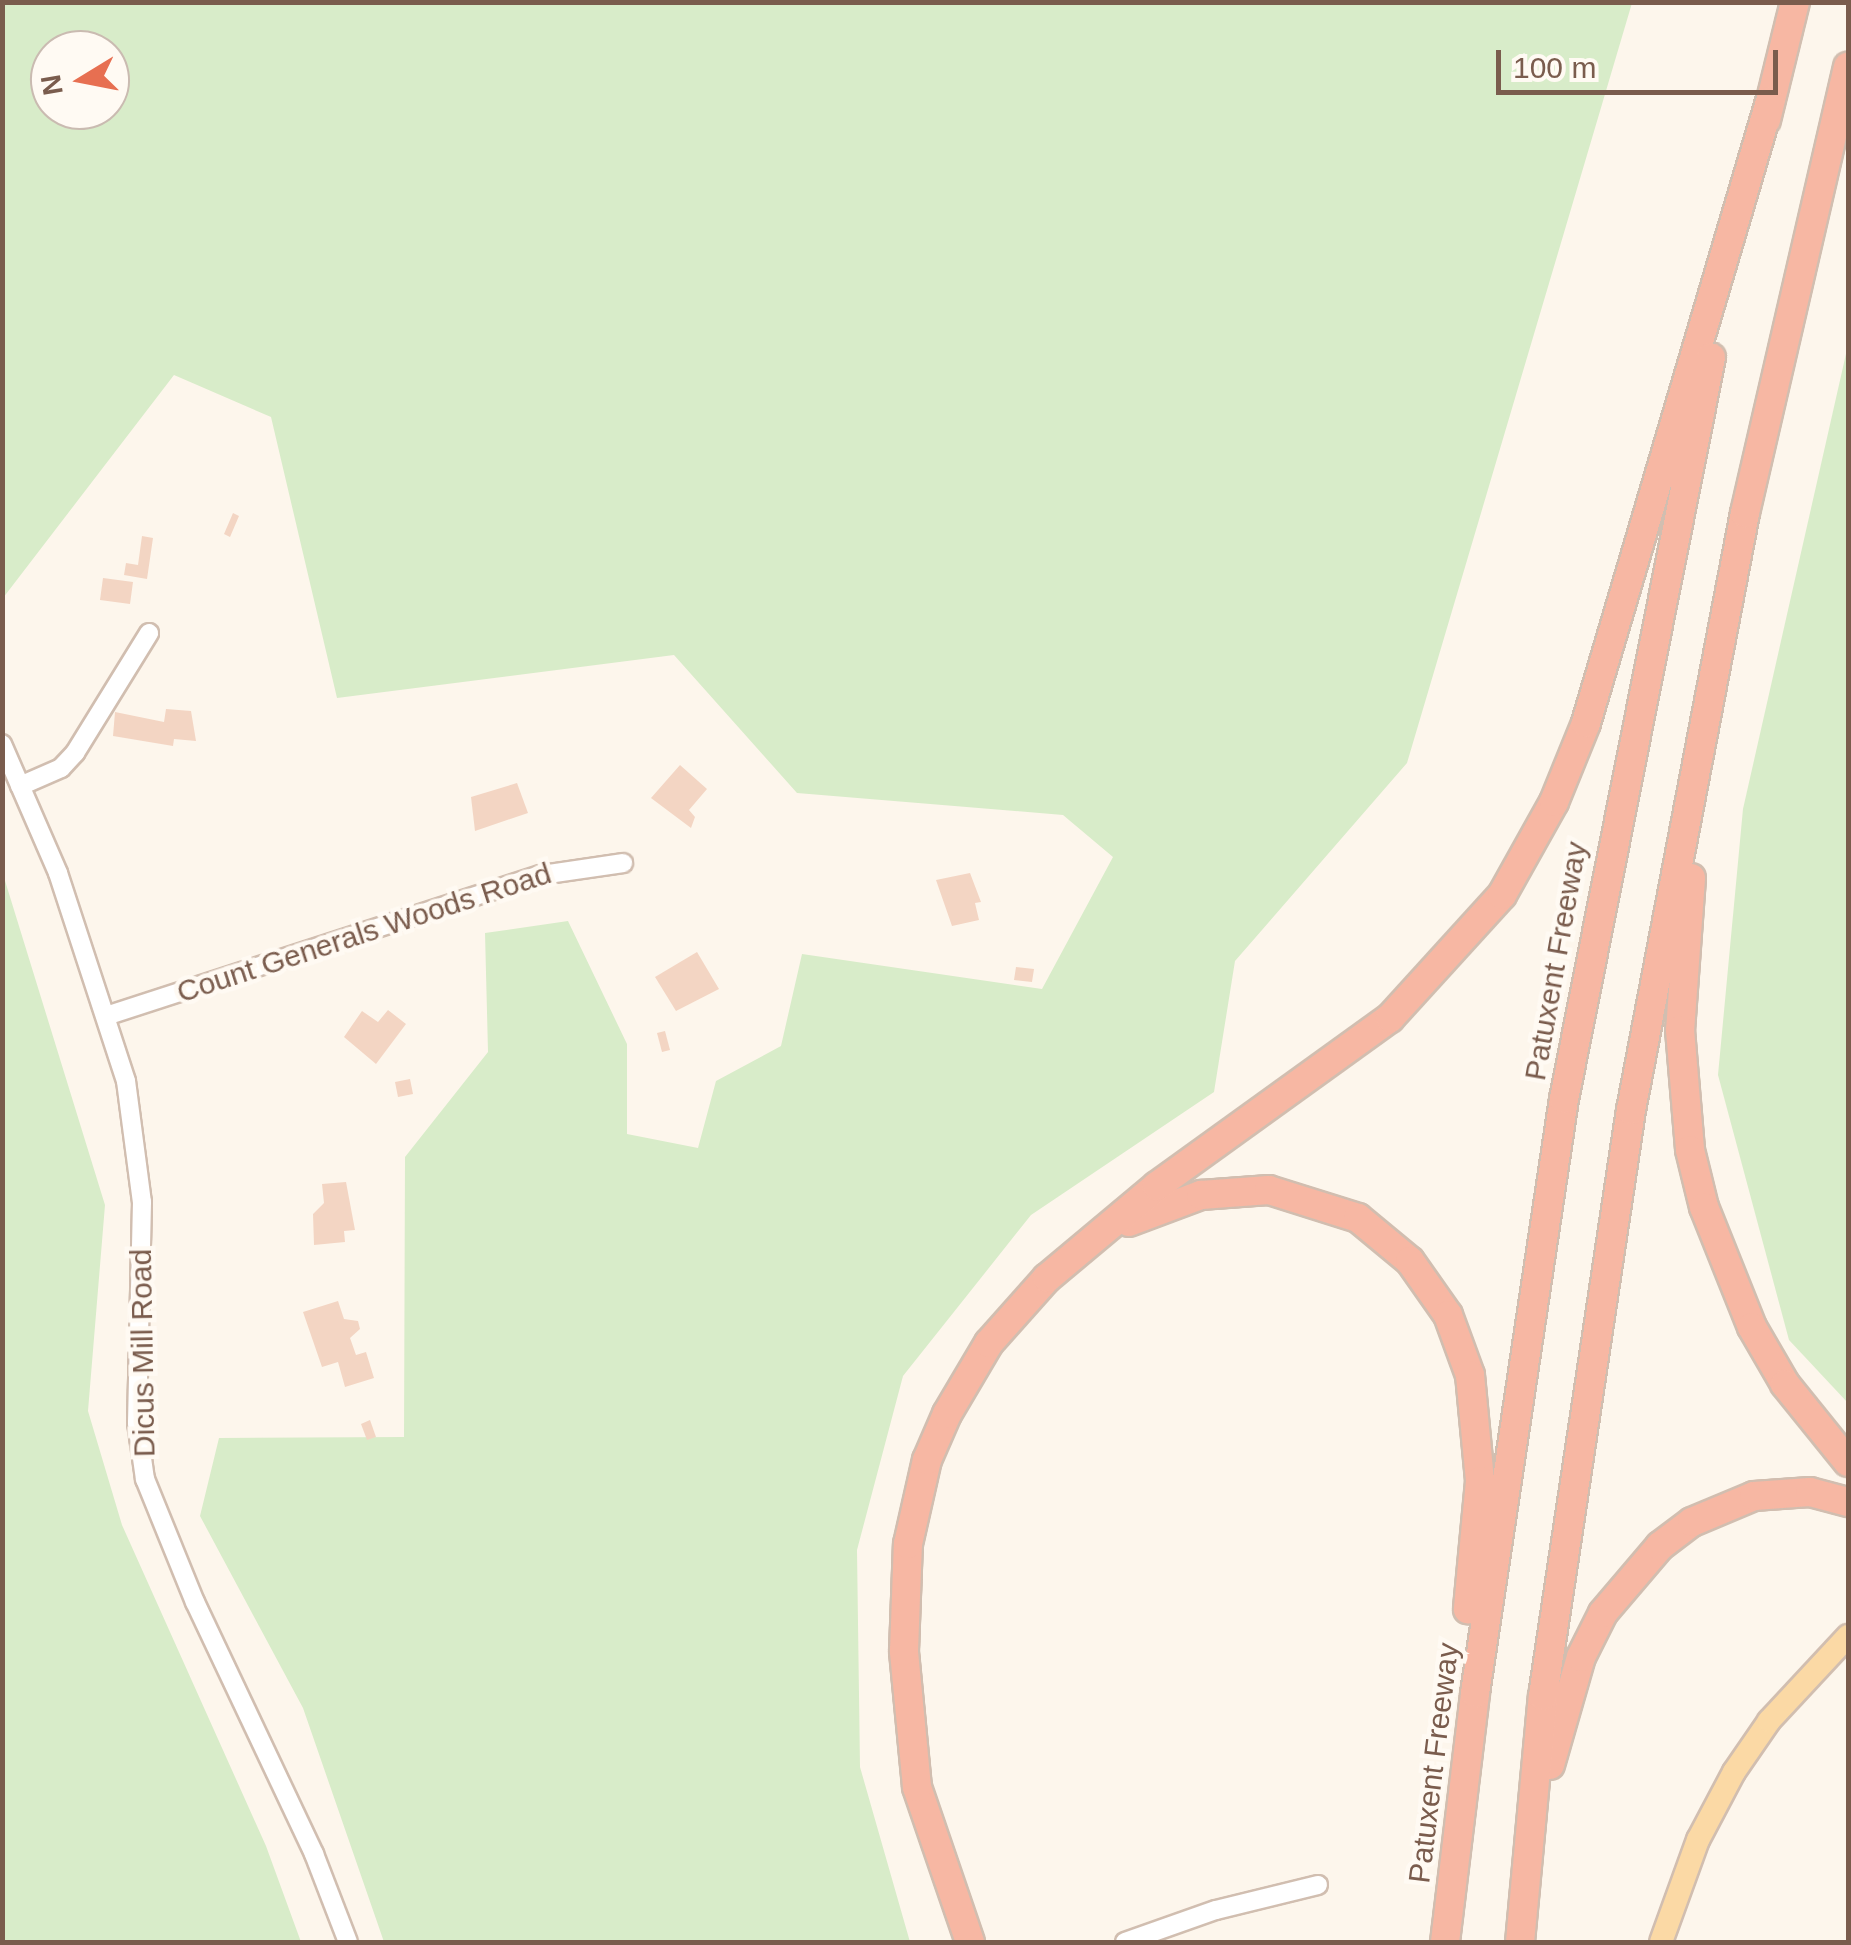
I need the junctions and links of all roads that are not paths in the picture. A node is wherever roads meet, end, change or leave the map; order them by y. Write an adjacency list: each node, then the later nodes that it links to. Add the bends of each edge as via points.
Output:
1 (1795, 2): 3 (highway, Patuxent Freeway)
2 (1848, 67): 4 (highway)
3 (1770, 102): 10 (highway, via 1586,723 1533,844 1466,941 1390,1018); 19 (highway, Patuxent Freeway, via 1679,500 1567,1080)
4 (1745, 514): 11 (highway, via 1688,900 1682,1090 1694,1169 1725,1268 1785,1384); 15 (highway, via 1682,830 1587,1382 1543,1696)
5 (149, 633): 7 (street, via 75,753 61,768)
6 (2, 744): 7 (street, Dicus Mill Road)
7 (20, 786): 9 (street, Dicus Mill Road, via 58,872)
8 (623, 862): 9 (street, Count Generals Woods Road, via 541,875)
9 (106, 1016): 16 (street, Dicus Mill Road, via 137,1144 138,1423 146,1479 194,1602 314,1854)
10 (1080, 1249): 17 (highway, via 1017,1310 968,1375 928,1460 908,1544 904,1651 918,1787); 19 (highway, via 1138,1217 1201,1195 1285,1193 1332,1205 1383,1236 1420,1273 1448,1315 1470,1375 1480,1481)
11 (1848, 1462)
12 (1848, 1502): 15 (highway, via 1780,1492 1722,1506 1660,1546 1629,1578 1603,1614 1565,1705)
13 (1848, 1636): 20 (main road, via 1769,1722 1734,1772 1698,1840)
14 (1318, 1886): 18 (street, via 1216,1910)
15 (1520, 1938)
16 (348, 1942)
17 (970, 1942)
18 (1125, 1942)
19 (1444, 1942)
20 (1661, 1942)

